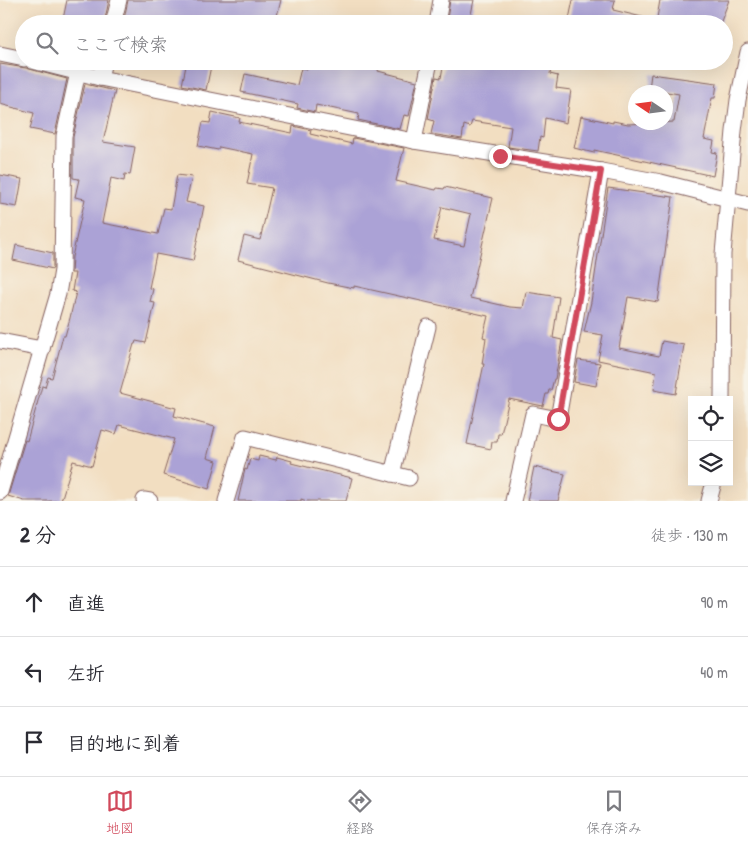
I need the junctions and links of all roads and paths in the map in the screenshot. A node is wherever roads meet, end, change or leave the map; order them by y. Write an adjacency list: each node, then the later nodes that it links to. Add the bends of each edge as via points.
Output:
1 (119, 0): 3 (street)
2 (441, 0): 4 (street)
3 (115, 15)
4 (438, 15)
5 (748, 52): 15 (street, via 738,100)
6 (0, 54): 7 (street)
7 (15, 57)
8 (70, 70): 11 (street)
9 (102, 70): 12 (street)
10 (428, 70): 13 (street)
11 (78, 72): 12 (street); 19 (street, via 64,136 62,270)
12 (100, 78): 13 (street)
13 (414, 141): 14 (street)
14 (601, 171): 15 (street); 26 (street, via 558,419 533,414)
15 (729, 199): 16 (street); 20 (street, via 723,254)
16 (748, 204)
17 (428, 327): 21 (street)
18 (0, 341): 19 (street)
19 (42, 349): 24 (street)
20 (722, 396)
21 (392, 474): 22 (street); 25 (street, via 245,437)
22 (409, 478)
23 (713, 486): 27 (street)
24 (0, 492)
25 (226, 501)
26 (513, 501)
27 (709, 501)

